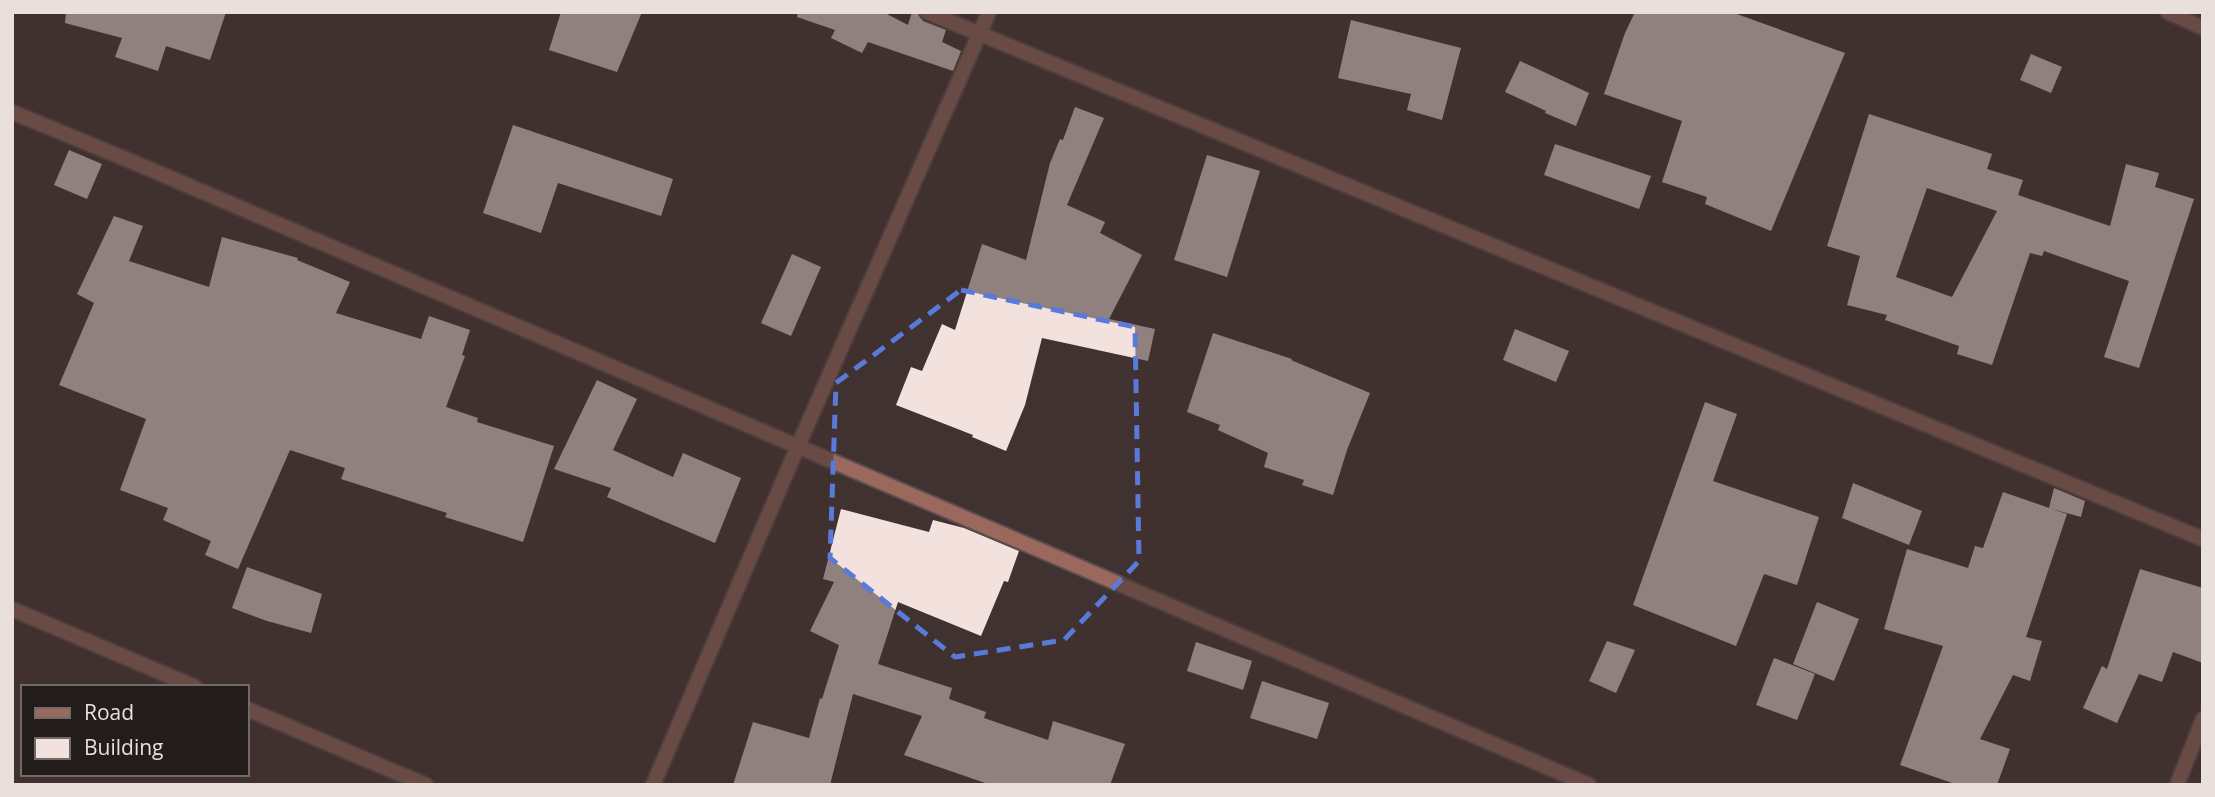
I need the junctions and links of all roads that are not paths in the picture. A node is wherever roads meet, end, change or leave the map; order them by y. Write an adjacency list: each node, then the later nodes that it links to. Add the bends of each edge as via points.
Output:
1 (927, 12): 5 (street)
2 (989, 12): 5 (street)
3 (2168, 12): 4 (street)
4 (2203, 28)
5 (979, 34): 7 (street); 8 (street)
6 (12, 112): 7 (street)
7 (798, 446): 14 (street); 15 (street)
8 (2203, 539)
9 (12, 609): 10 (street)
10 (190, 685)
11 (248, 709): 13 (street)
12 (2203, 719): 16 (street)
13 (426, 785)
14 (653, 785)
15 (1589, 785)
16 (2176, 785)

